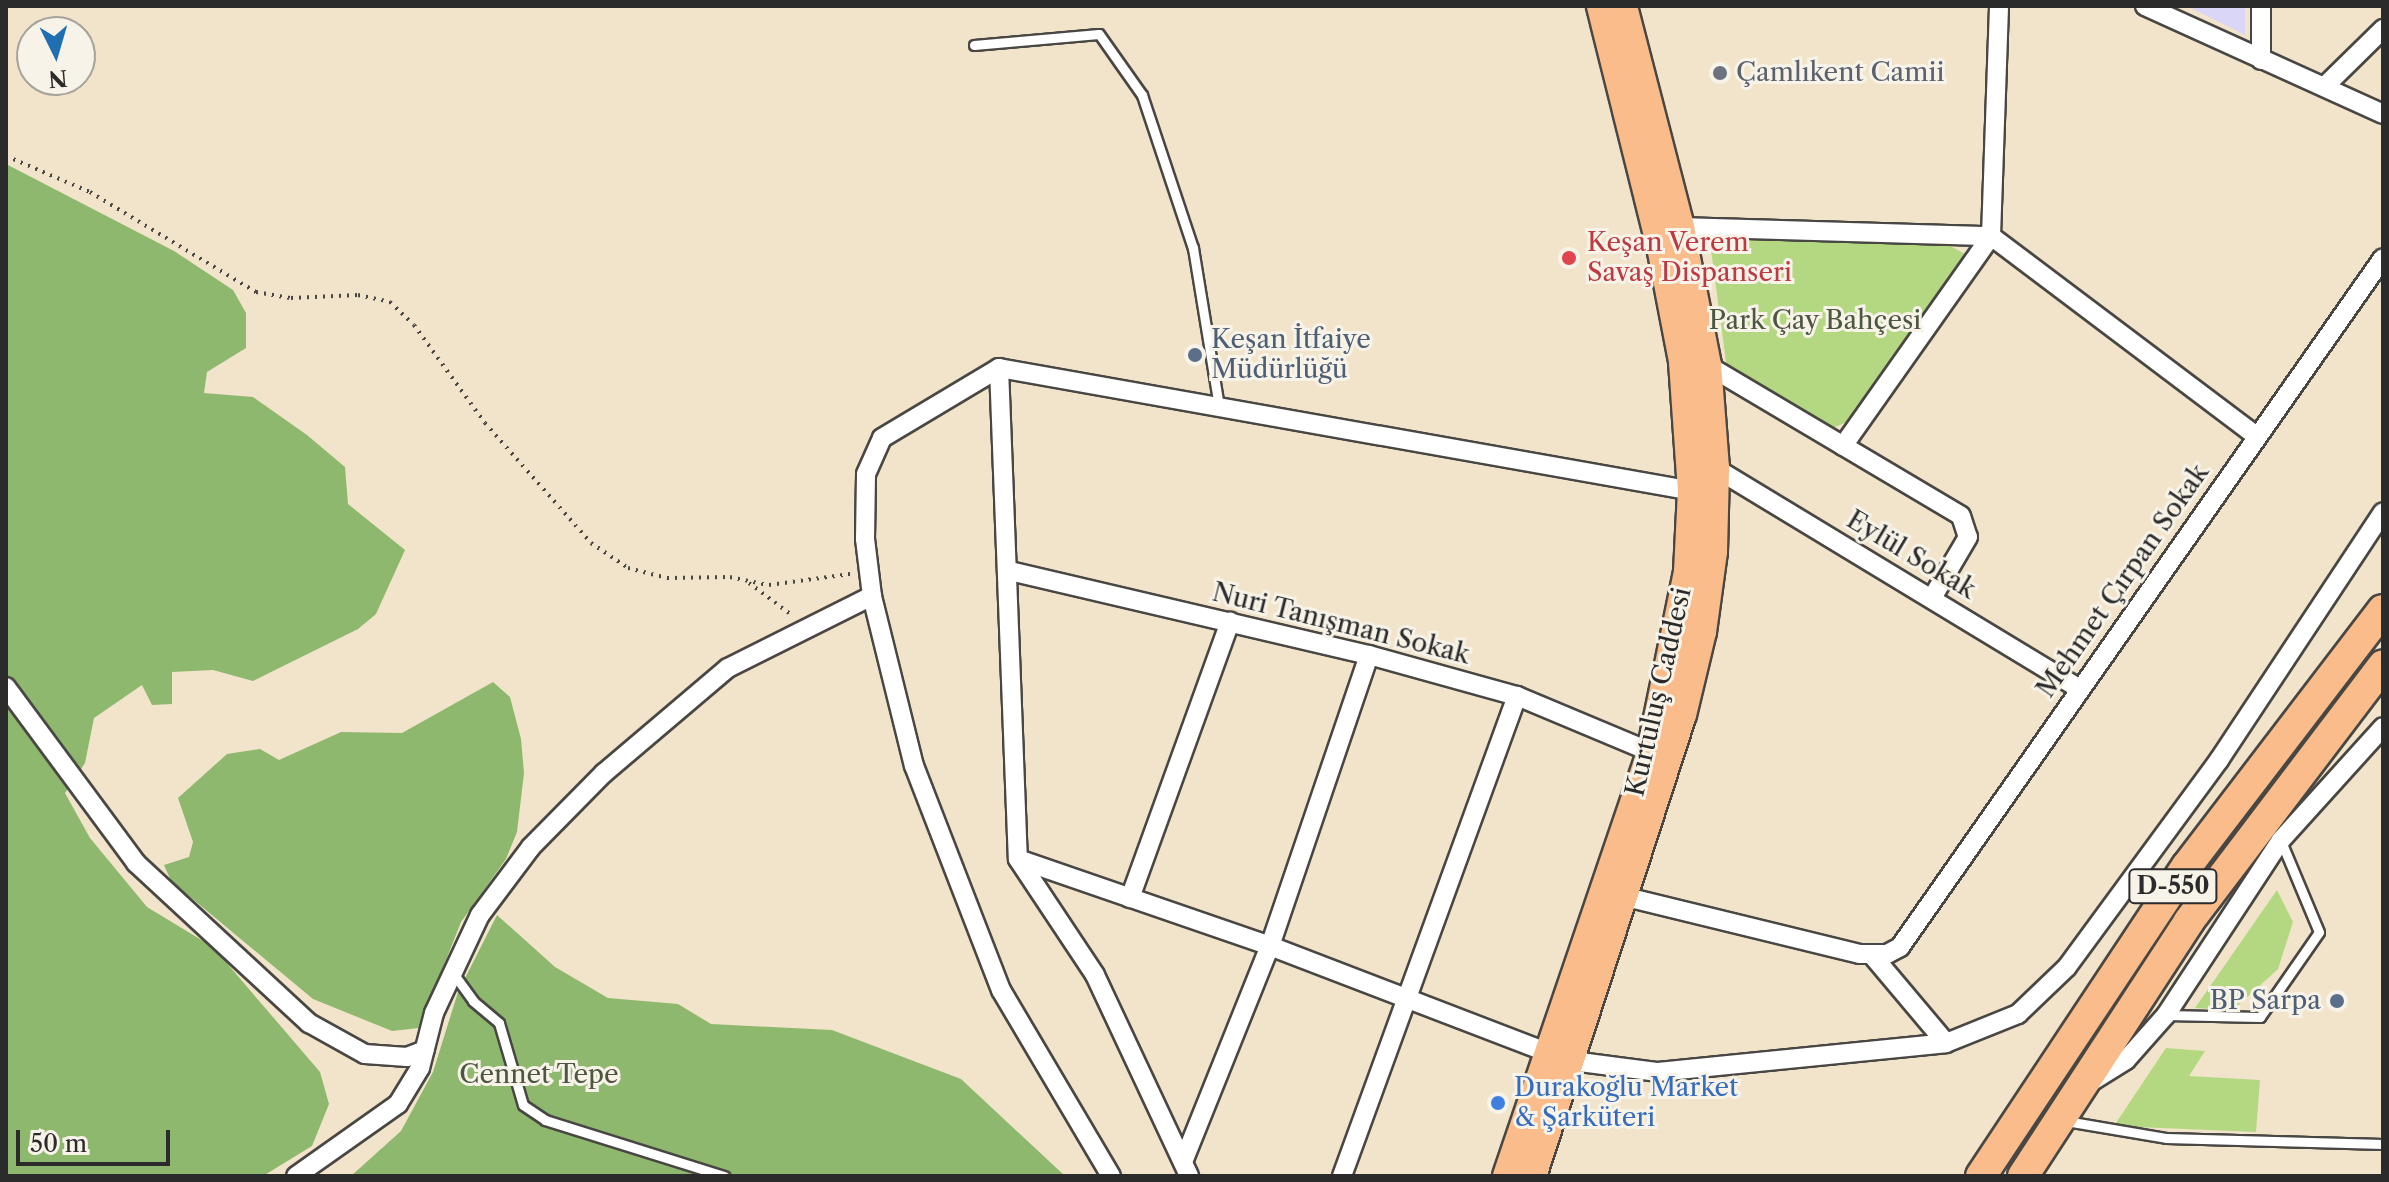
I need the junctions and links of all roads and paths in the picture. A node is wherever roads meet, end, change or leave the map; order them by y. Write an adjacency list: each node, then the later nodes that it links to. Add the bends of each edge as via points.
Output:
1 (1601, 6): 21 (main road, Kurtuluş Caddesi, via 1670,291 1687,392)
2 (1623, 6): 12 (main road, Kurtuluş Caddesi)
3 (1999, 6): 13 (street)
4 (2145, 6): 8 (street)
5 (2261, 6): 8 (street)
6 (2383, 29): 9 (street)
7 (974, 45): 17 (lane, via 1099,34 1142,95 1193,248)
8 (2261, 60): 9 (street)
9 (2324, 87): 10 (street)
10 (2383, 114)
11 (6, 156): 25 (path, via 90,192 256,292 291,298 358,295 390,302 414,325 485,423 591,543 645,573)
12 (1680, 227): 13 (street); 15 (main road, Kurtuluş Caddesi)
13 (1991, 236): 18 (street); 19 (street)
14 (2383, 258): 18 (street, Mehmet Çırpan Sokak)
15 (1707, 365): 19 (street); 20 (main road, Kurtuluş Caddesi)
16 (999, 368): 17 (street); 23 (street, via 882,438 864,492); 24 (street)
17 (1219, 407): 21 (street)
18 (2256, 436): 34 (street, Mehmet Çırpan Sokak)
19 (1843, 446): 27 (street, via 1968,524 1965,544)
20 (1715, 468): 27 (street, Eylül Sokak); 40 (main road, Kurtuluş Caddesi, via 1713,552 1702,632)
21 (1692, 491): 37 (main road, Kurtuluş Caddesi, via 1686,585)
22 (2383, 512): 47 (street, via 2219,760 2067,967 2018,1014)
23 (869, 570): 25 (path, via 804,583); 26 (street)
24 (1010, 571): 30 (street, Nuri Tanışman Sokak); 39 (street)
25 (747, 582): 29 (path, via 778,608)
26 (872, 596): 29 (street); 57 (street, via 914,766 990,966 1022,1030)
27 (1932, 598): 34 (street, Eylül Sokak)
28 (2383, 610): 61 (highway, D-550, via 2187,866)
29 (817, 622): 44 (street, via 728,668 604,773 531,847 480,915)
30 (1230, 622): 31 (street, Nuri Tanışman Sokak); 41 (street)
31 (1369, 655): 35 (street, Nuri Tanışman Sokak); 42 (street)
32 (2383, 665): 38 (highway, D-550)
33 (6, 687): 48 (street, via 136,863 309,1023 365,1054 393,1058)
34 (2080, 689): 43 (street, Mehmet Çırpan Sokak, via 1910,936 1887,954)
35 (1517, 696): 37 (street, Nuri Tanışman Sokak); 45 (street)
36 (2383, 727): 38 (street)
37 (1651, 752): 40 (main road, Kurtuluş Caddesi)
38 (2271, 832): 46 (street); 46 (lane, via 2319,932 2260,1017); 50 (highway, D-550)
39 (1018, 859): 41 (street); 53 (street, via 1095,975)
40 (1615, 894): 43 (street); 49 (main road, Kurtuluş Caddesi)
41 (1130, 898): 42 (street)
42 (1270, 946): 45 (street); 53 (street)
43 (1872, 955): 47 (street)
44 (451, 970): 48 (street); 56 (lane, via 473,1001 499,1023 523,1105 545,1120)
45 (1409, 1003): 49 (street); 58 (street)
46 (2166, 1015): 50 (street, via 2126,1060)
47 (1946, 1043): 49 (street, via 1658,1072)
48 (425, 1050): 55 (street, via 412,1084 385,1116)
49 (1562, 1058): 59 (main road, Kurtuluş Caddesi); 60 (main road, Kurtuluş Caddesi)
50 (2077, 1090): 51 (highway, D-550)
51 (2058, 1119): 52 (lane, via 2166,1138); 54 (highway, D-550)
52 (2383, 1144)
53 (1186, 1169)
54 (2031, 1173)
55 (296, 1176)
56 (724, 1176)
57 (1111, 1176)
58 (1342, 1176)
59 (1507, 1176)
60 (1532, 1176)
61 (1981, 1176)

